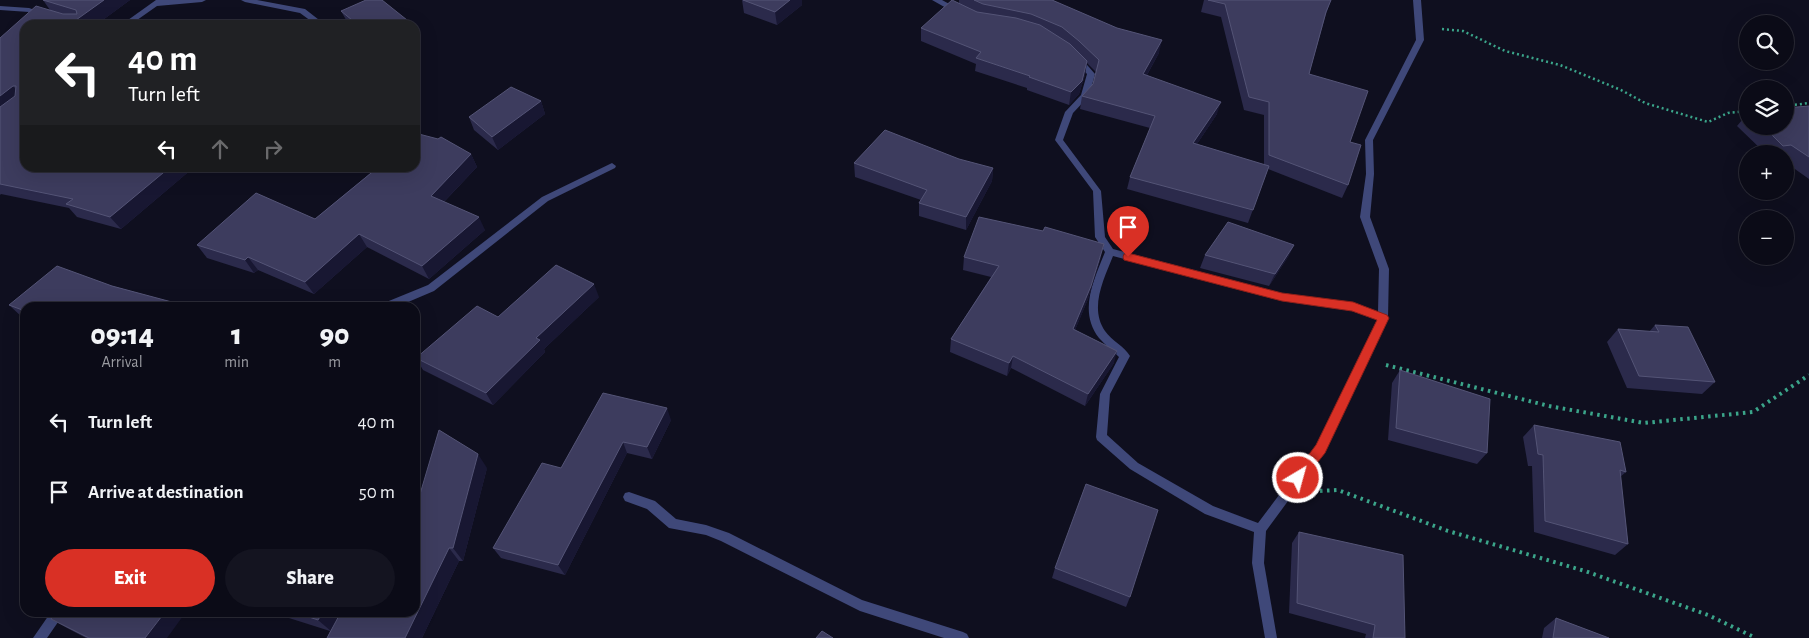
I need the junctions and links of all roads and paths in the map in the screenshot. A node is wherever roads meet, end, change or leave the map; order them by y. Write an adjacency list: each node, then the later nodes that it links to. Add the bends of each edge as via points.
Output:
1 (202, 0): 5 (street)
2 (245, 0): 10 (street, via 302,11)
3 (936, 0): 8 (street)
4 (1417, 0): 11 (street)
5 (158, 2): 9 (street)
6 (0, 8): 7 (street)
7 (53, 16)
8 (970, 17)
9 (132, 20)
10 (314, 20)
11 (1420, 33): 15 (path, via 1443,29 1463,31 1505,52 1560,66 1645,103 1708,122); 19 (street, via 1420,40 1369,140 1366,217 1384,269)
12 (1072, 54): 17 (street, via 1091,74 1085,96 1069,112 1059,140 1097,191 1100,237)
13 (1809, 103): 14 (path)
14 (1794, 105)
15 (1739, 112)
16 (612, 166): 18 (street, via 545,199 431,288)
17 (1110, 252): 19 (street, via 1282,297 1353,307); 24 (street, via 1094,295 1093,315 1102,334 1125,356 1104,394 1101,437 1134,466 1209,510)
18 (397, 302)
19 (1383, 318): 20 (street)
20 (1364, 359): 21 (path, via 1549,406 1644,423 1753,412); 22 (street, via 1320,449)
21 (1809, 374)
22 (1286, 493): 24 (street); 29 (path, via 1338,490 1448,531 1585,570 1708,615)
23 (629, 496): 27 (street, via 651,505 673,524 725,537 860,605)
24 (1260, 529): 28 (street, via 1258,563)
25 (55, 617): 26 (street)
26 (39, 638)
27 (963, 638)
28 (1271, 638)
29 (1756, 638)

